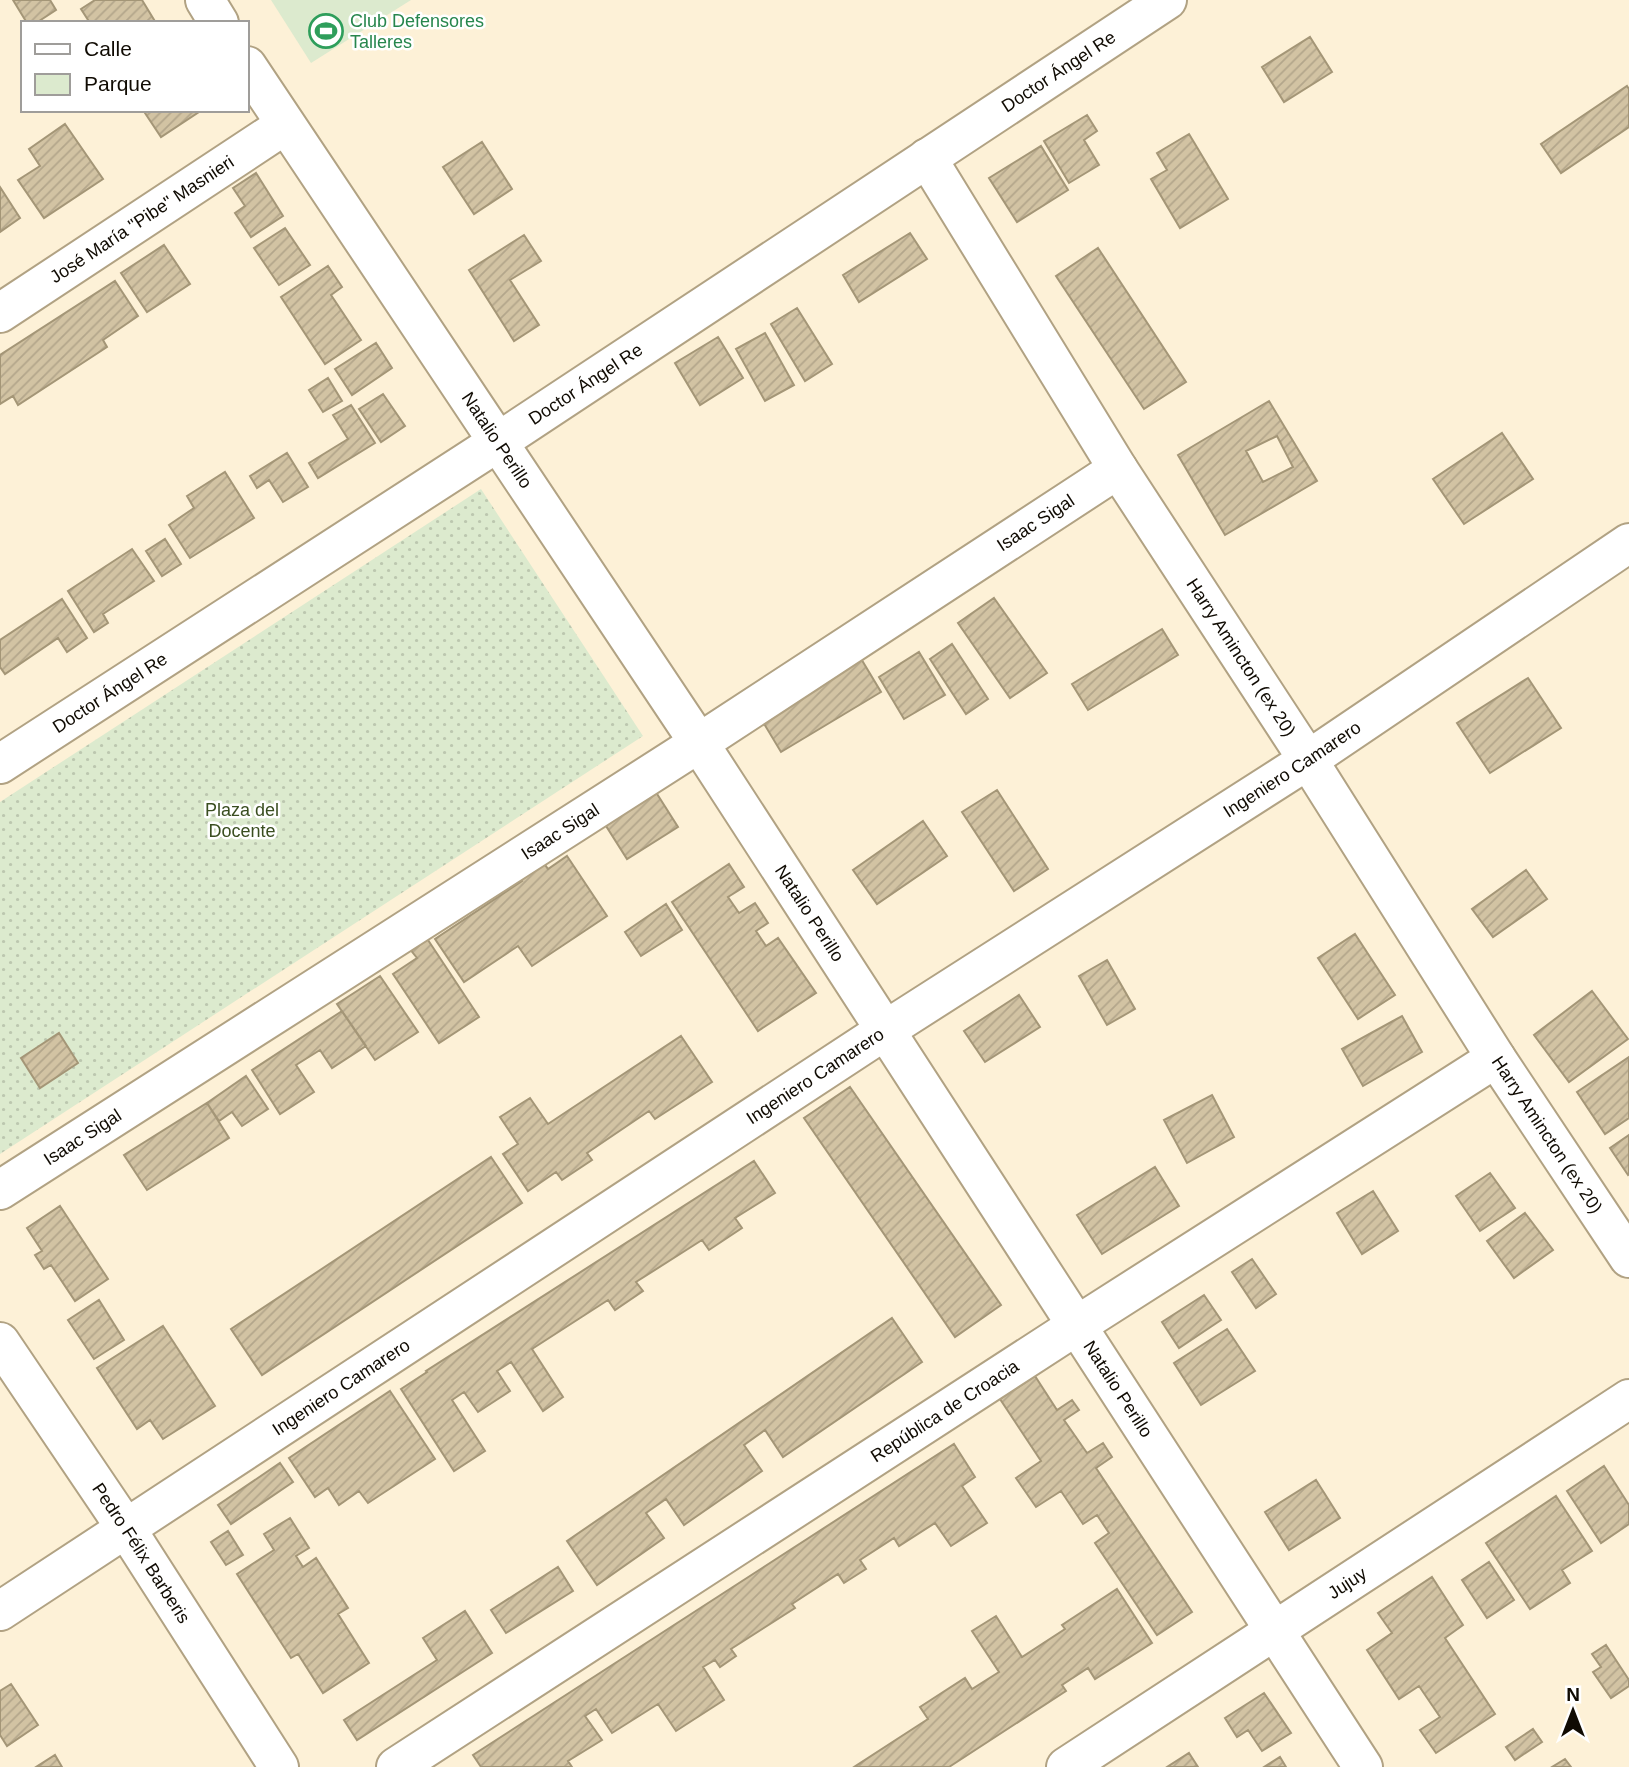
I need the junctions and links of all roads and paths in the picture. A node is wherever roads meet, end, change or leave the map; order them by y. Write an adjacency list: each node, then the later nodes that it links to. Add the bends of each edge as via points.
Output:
1 (205, 0): 3 (street)
2 (1167, 0): 6 (street, Doctor Ángel Re)
3 (218, 21)
4 (248, 68): 5 (street, Natalio Perillo)
5 (285, 125): 7 (street, José María "Pibe" Masnieri); 8 (street, Natalio Perillo)
6 (928, 158): 8 (street, Doctor Ángel Re); 9 (street, Harry Amincton (ex 20))
7 (0, 313)
8 (498, 442): 11 (street, Natalio Perillo); 13 (street, Doctor Ángel Re)
9 (1118, 469): 11 (street, Isaac Sigal); 12 (street, Harry Amincton (ex 20))
10 (1629, 543): 12 (street, Ingeniero Camarero)
11 (699, 743): 14 (street, Natalio Perillo); 16 (street, Isaac Sigal)
12 (1308, 760): 14 (street, Ingeniero Camarero); 15 (street, Harry Amincton (ex 20))
13 (0, 764)
14 (884, 1031): 18 (street, Natalio Perillo); 21 (street, Ingeniero Camarero)
15 (1496, 1058): 17 (street, Harry Amincton (ex 20)); 18 (street, República de Croacia)
16 (0, 1190)
17 (1629, 1258)
18 (1076, 1326): 23 (street, Natalio Perillo); 25 (street, República de Croacia)
19 (0, 1342): 21 (street, Pedro Félix Barberis)
20 (1629, 1399): 23 (street, Jujuy)
21 (127, 1530): 22 (street, Ingeniero Camarero); 24 (street, Pedro Félix Barberis)
22 (0, 1611)
23 (1275, 1631): 26 (street, Jujuy); 27 (street, Natalio Perillo)
24 (279, 1767)
25 (396, 1767)
26 (1066, 1767)
27 (1363, 1767)

